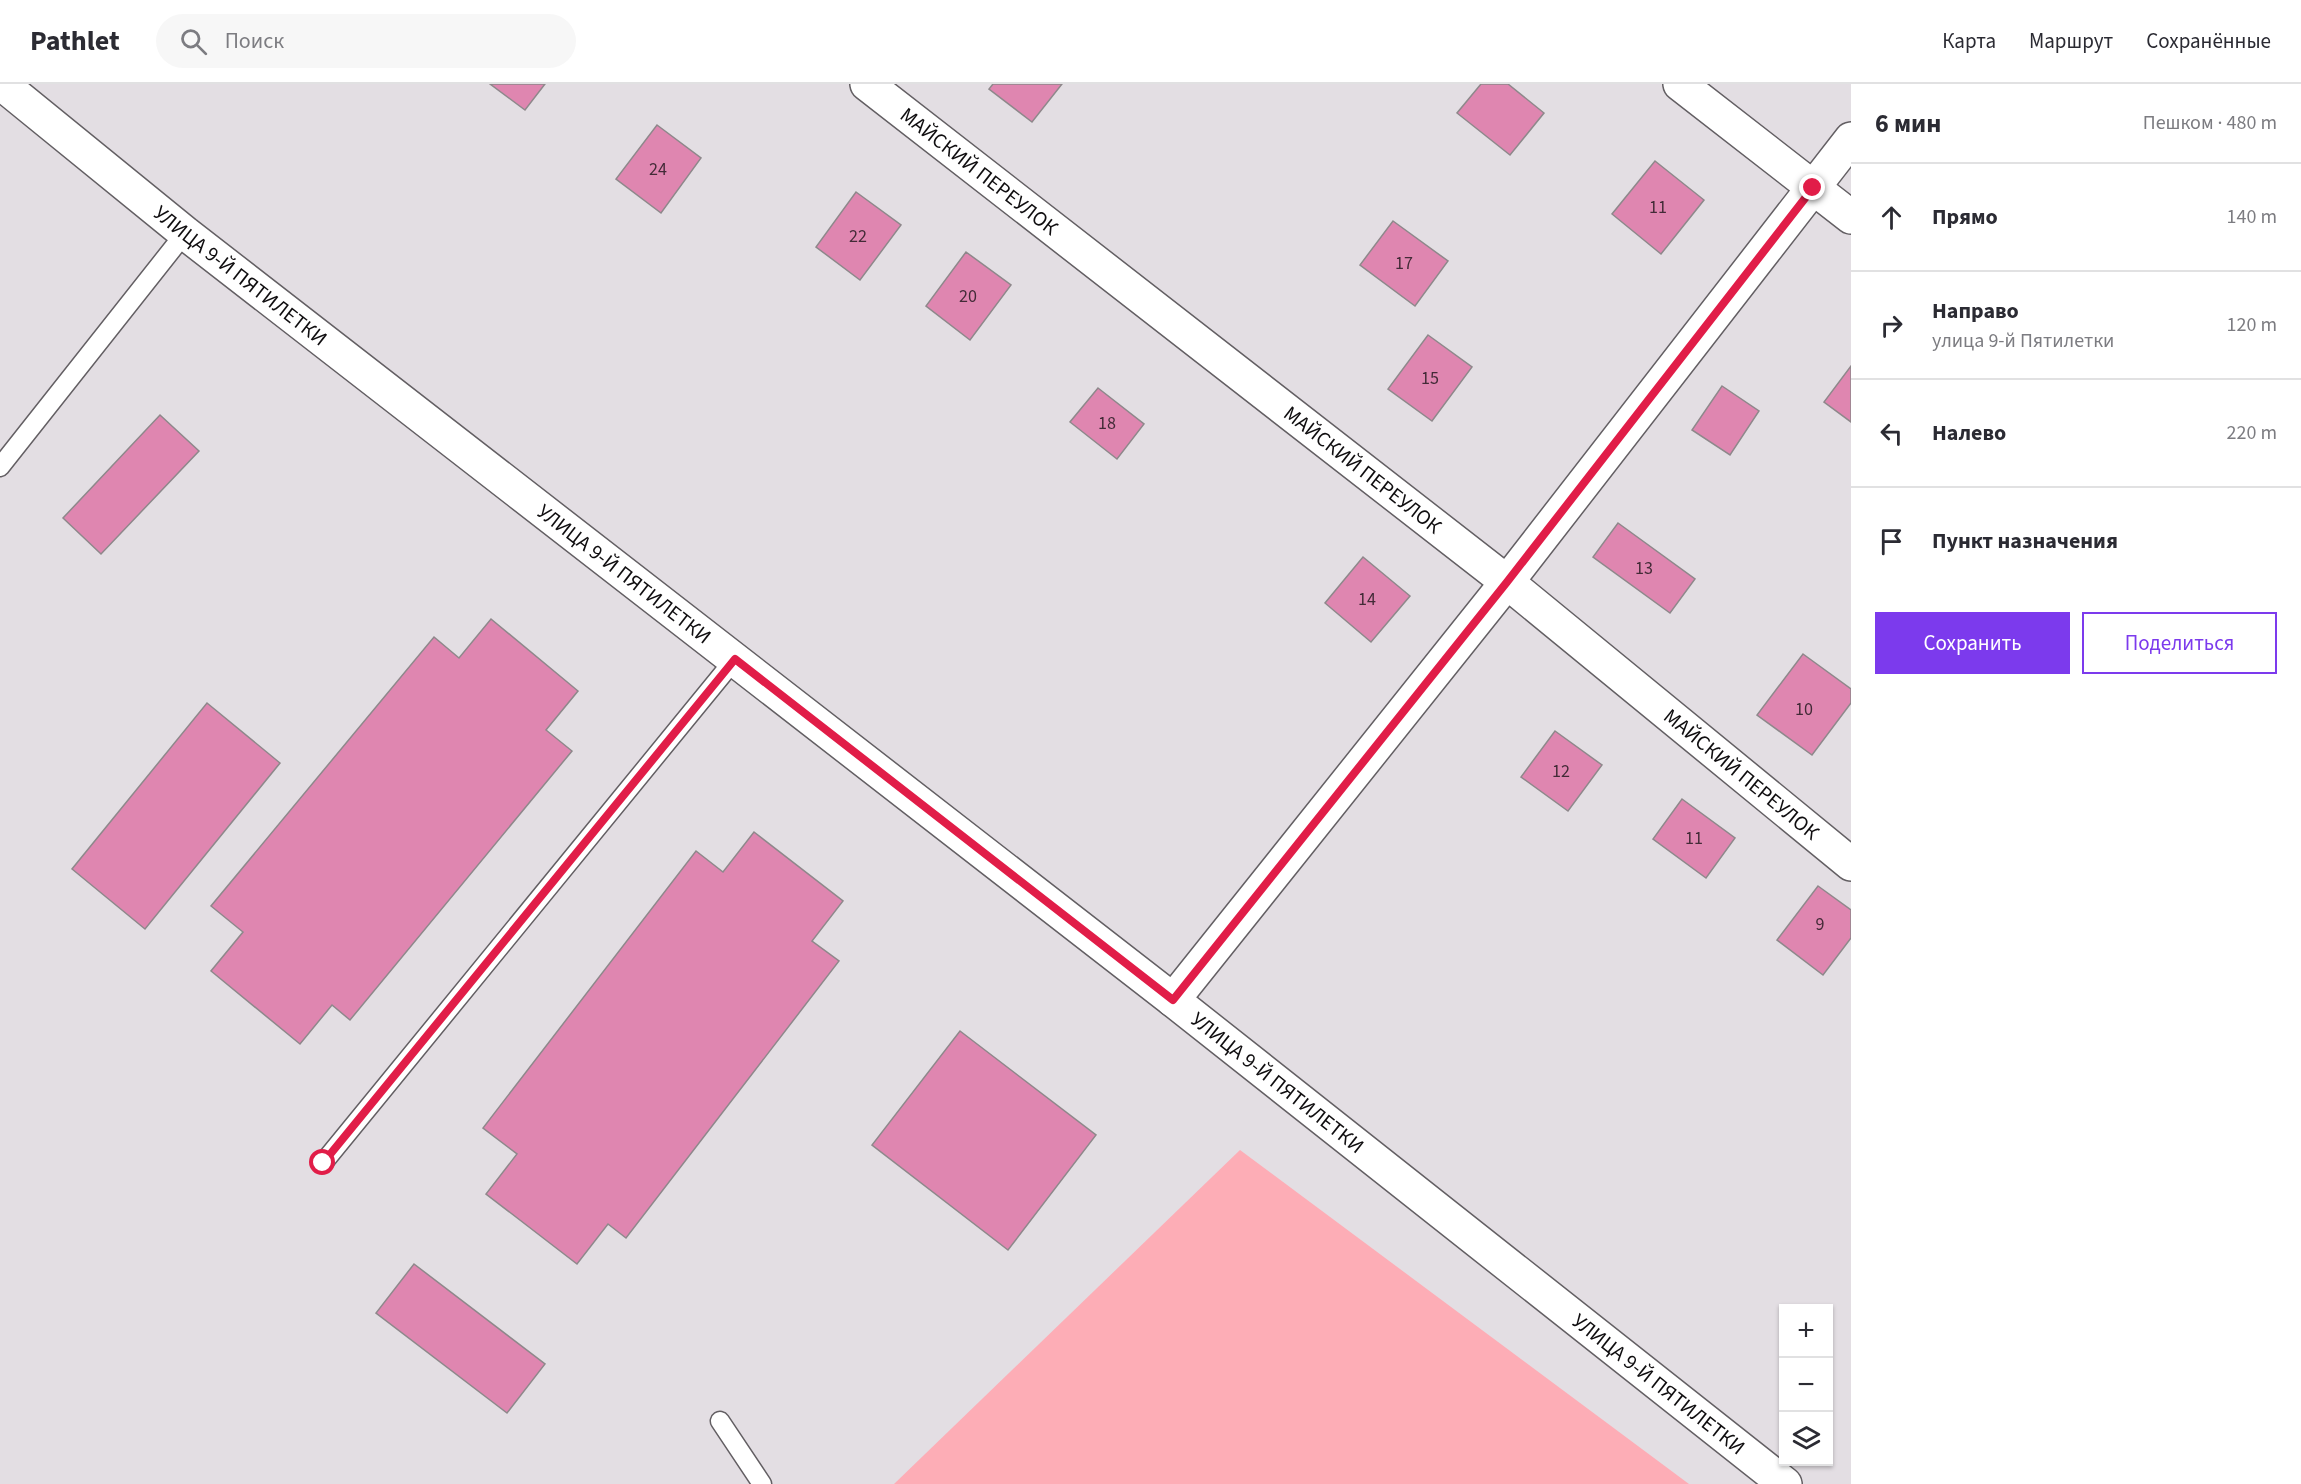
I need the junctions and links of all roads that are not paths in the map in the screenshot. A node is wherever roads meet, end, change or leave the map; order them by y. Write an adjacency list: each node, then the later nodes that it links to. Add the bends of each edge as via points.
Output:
1 (2, 84): 7 (street, УЛИЦА 9-Й ПЯТИЛЕТКИ)
2 (867, 84): 9 (street, МАЙСКИЙ ПЕРЕУЛОК)
3 (1680, 84): 5 (street)
4 (1851, 139): 5 (street)
5 (1813, 188): 6 (street); 9 (street)
6 (1851, 217)
7 (186, 233): 8 (lane); 10 (street, УЛИЦА 9-Й ПЯТИЛЕТКИ)
8 (0, 467)
9 (1507, 582): 11 (street, МАЙСКИЙ ПЕРЕУЛОК); 12 (street)
10 (735, 659): 12 (street, УЛИЦА 9-Й ПЯТИЛЕТКИ); 13 (lane)
11 (1851, 864)
12 (1173, 1000): 16 (street, УЛИЦА 9-Й ПЯТИЛЕТКИ)
13 (323, 1163)
14 (720, 1421): 15 (lane)
15 (762, 1484)
16 (1785, 1484)

